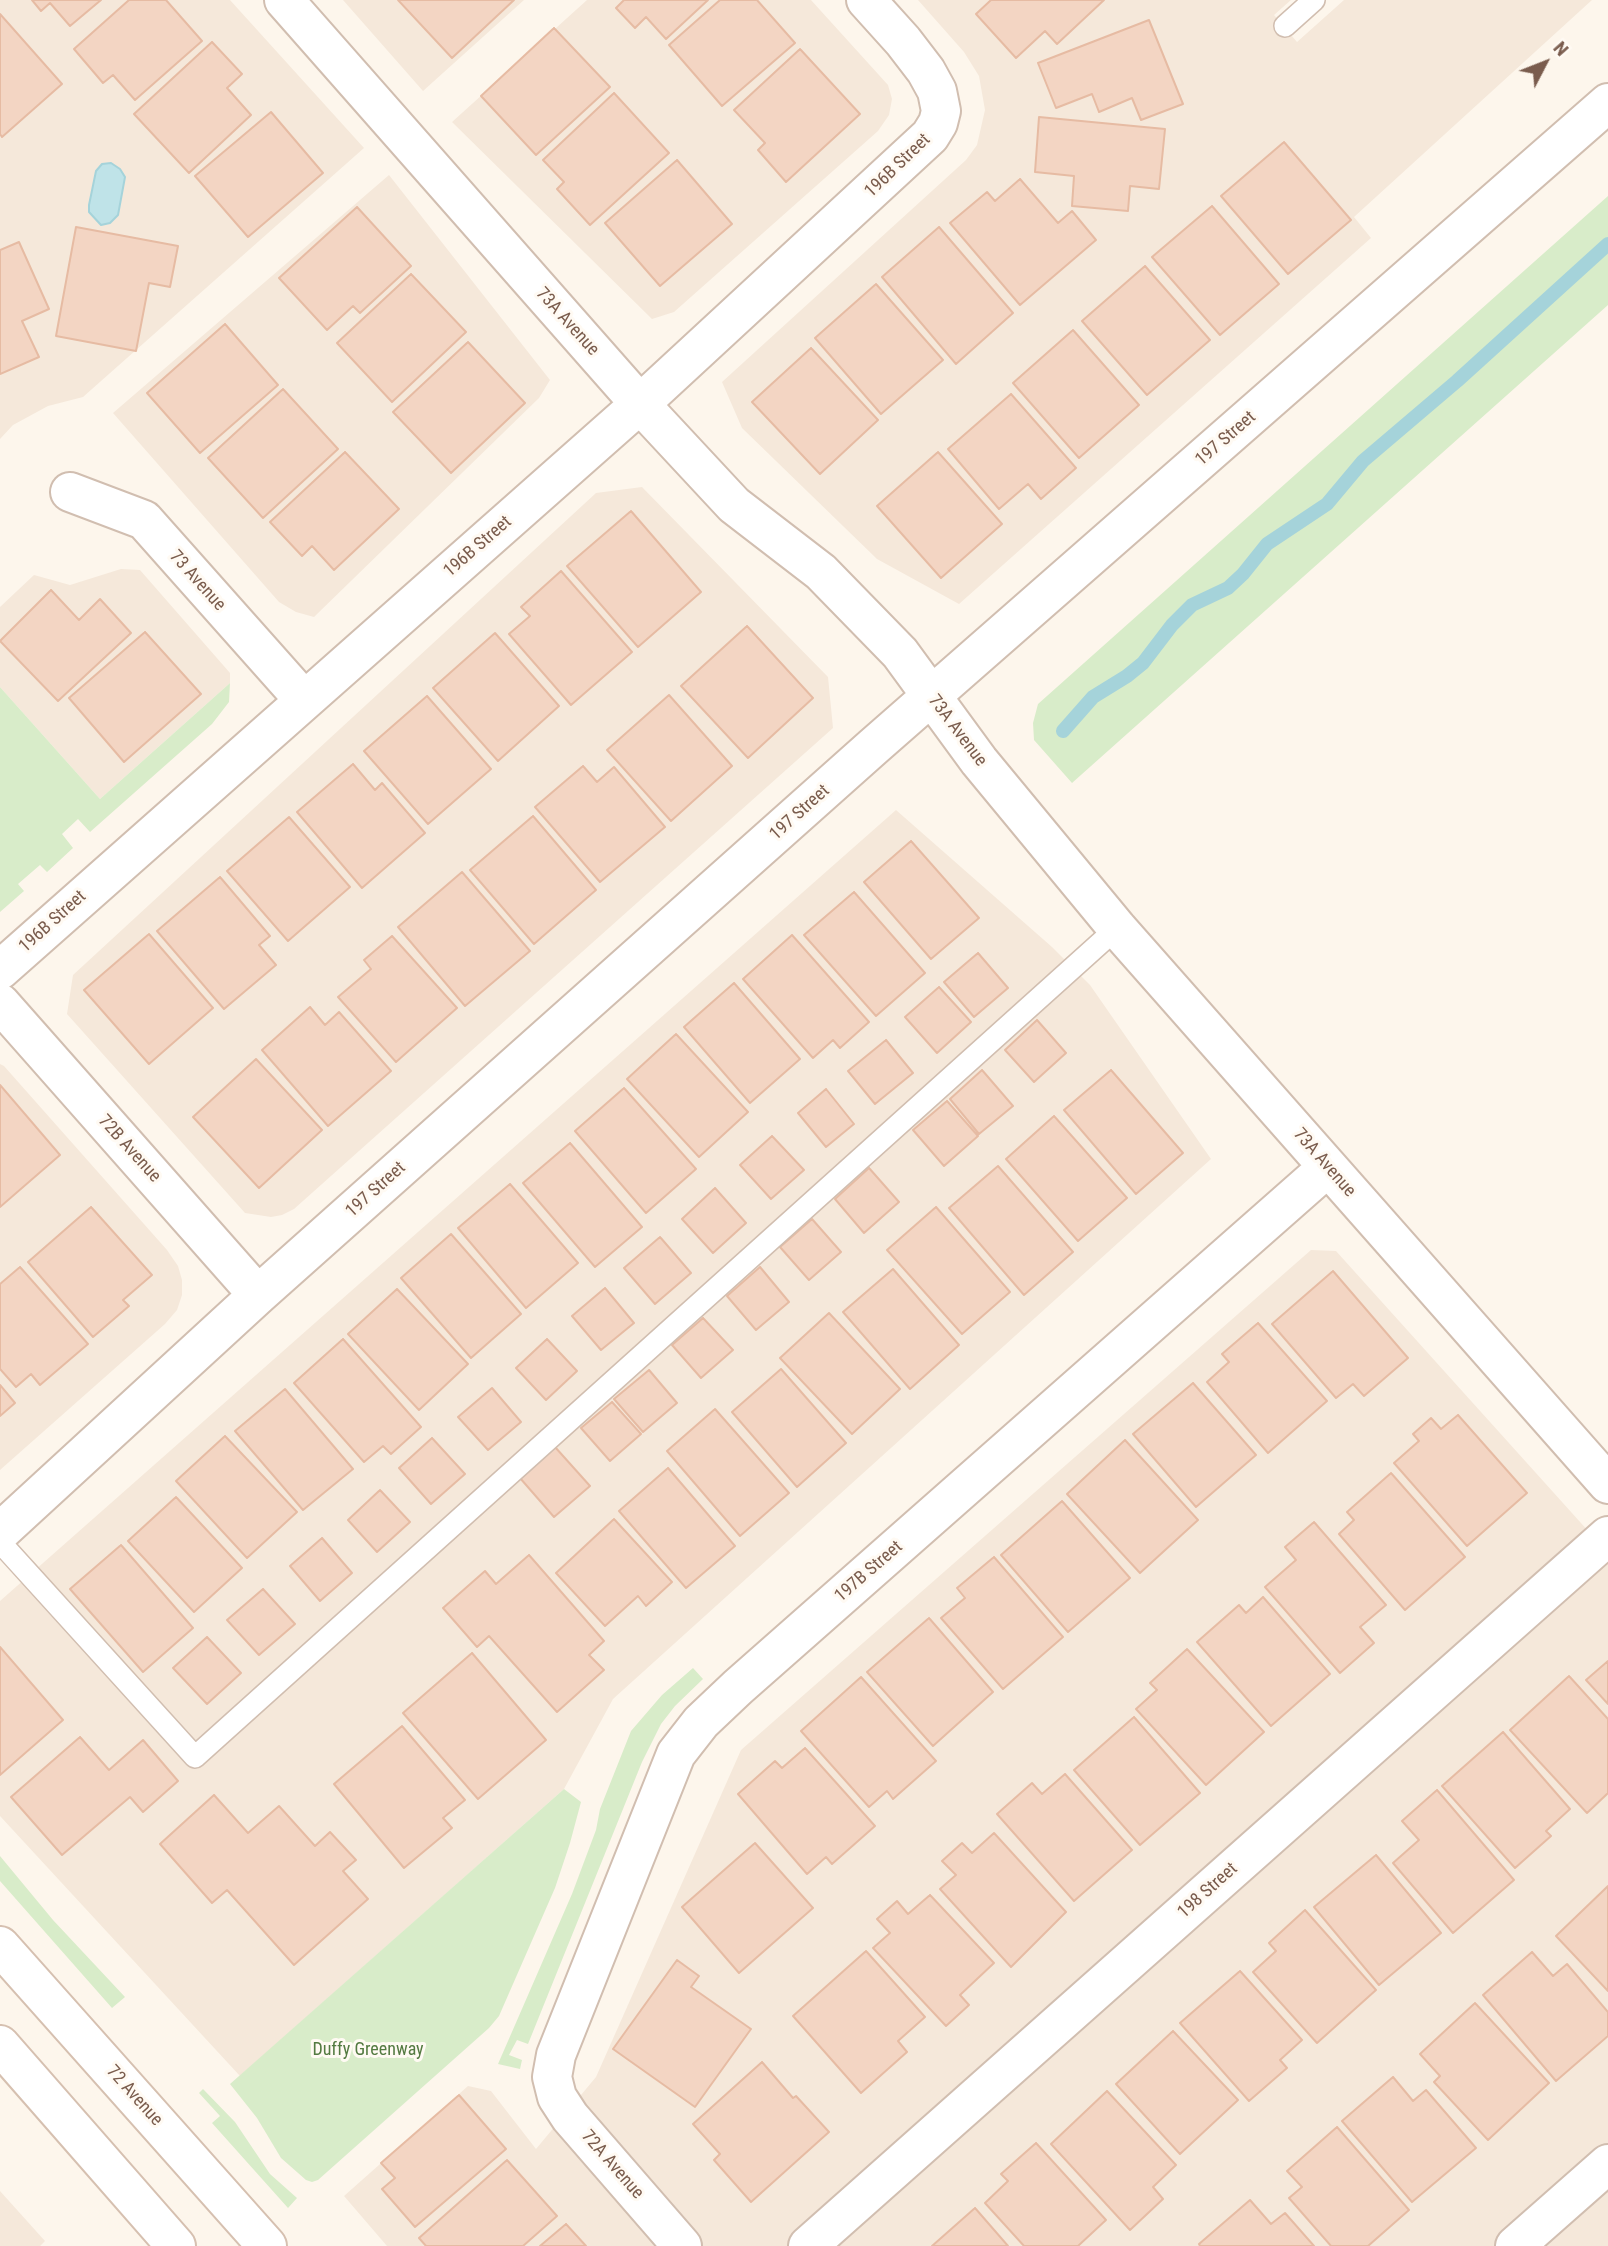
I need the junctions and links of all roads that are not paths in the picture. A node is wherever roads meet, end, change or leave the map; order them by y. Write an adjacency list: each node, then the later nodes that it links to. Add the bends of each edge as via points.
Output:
1 (284, 0): 6 (street, 73A Avenue)
2 (866, 0): 6 (street, 196B Street, via 926,71 937,91 938,123 911,155)
3 (1314, 0): 4 (lane)
4 (1285, 26)
5 (1608, 103): 8 (street, 197 Street)
6 (640, 404): 8 (street, 73A Avenue, via 734,505 821,572 865,615); 9 (street, 196B Street)
7 (70, 492): 9 (street, 73 Avenue, via 144,520)
8 (932, 696): 10 (street, 73A Avenue, via 979,761); 14 (street, 197 Street)
9 (304, 700): 11 (street, 196B Street)
10 (1117, 928): 13 (street, 73A Avenue); 18 (lane, via 195,1757)
11 (0, 970)
12 (0, 1003): 14 (street, 72B Avenue)
13 (1328, 1167): 15 (street, 73A Avenue); 21 (street, 197B Street, via 738,1687 685,1740 563,2035)
14 (258, 1295): 16 (street, 197 Street)
15 (1608, 1484)
16 (0, 1532)
17 (1608, 1536): 26 (street, 198 Street)
18 (0, 1542)
19 (0, 1946): 24 (street, 72 Avenue)
20 (0, 2045): 23 (street)
21 (552, 2077): 25 (street, 72A Avenue, via 557,2097 570,2117)
22 (1608, 2164): 27 (street)
23 (176, 2246)
24 (267, 2246)
25 (682, 2246)
26 (808, 2246)
27 (1515, 2246)

